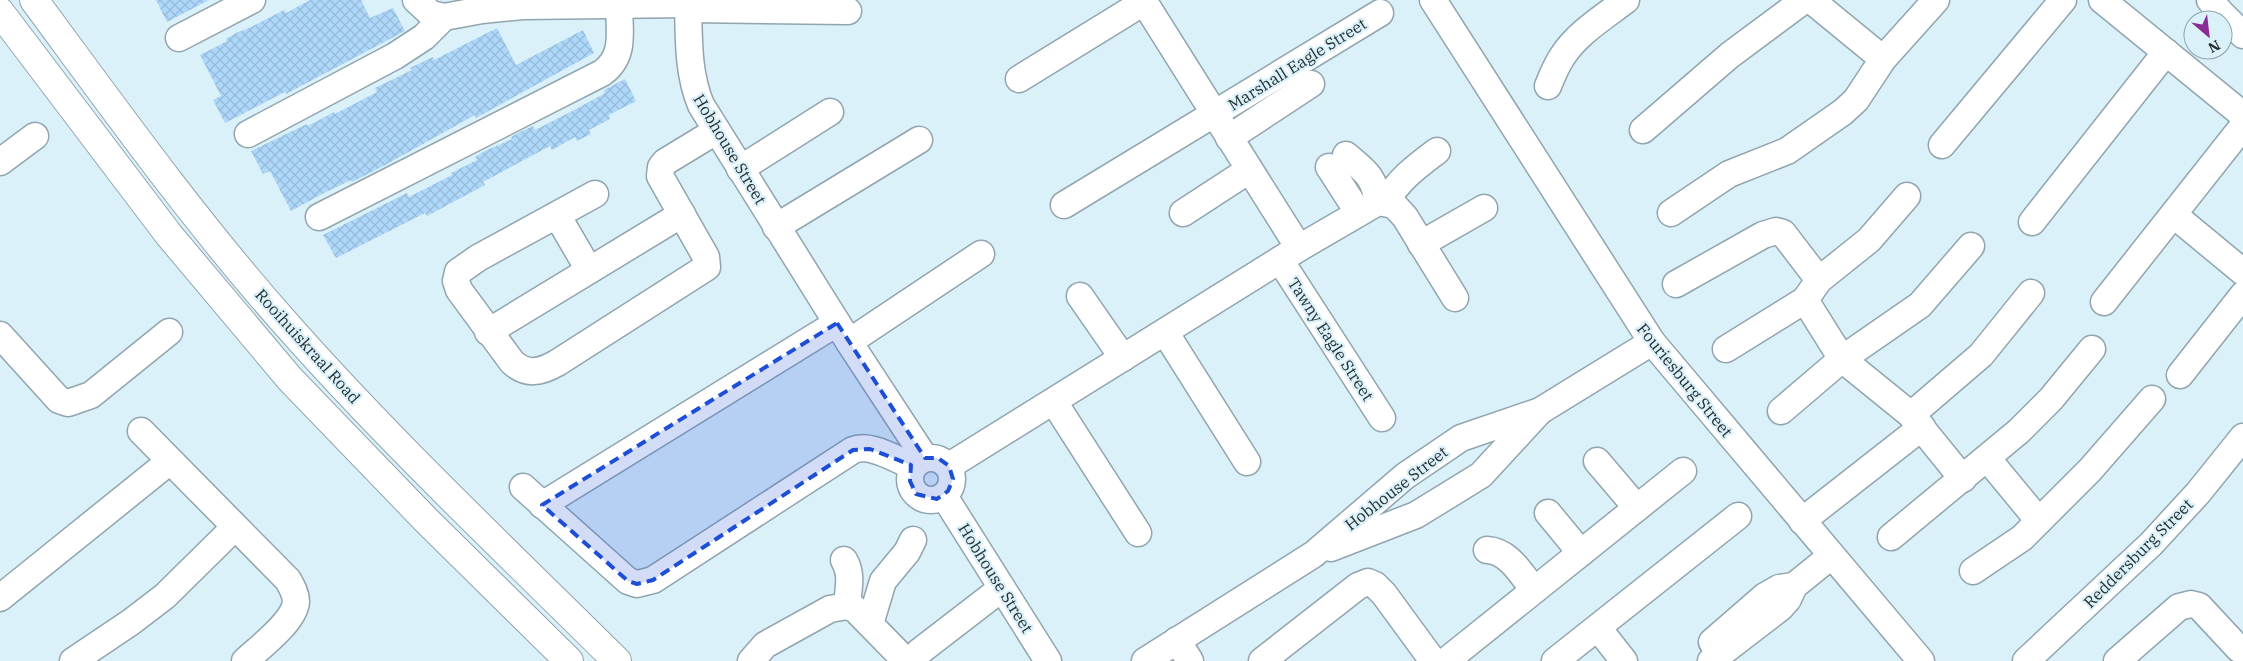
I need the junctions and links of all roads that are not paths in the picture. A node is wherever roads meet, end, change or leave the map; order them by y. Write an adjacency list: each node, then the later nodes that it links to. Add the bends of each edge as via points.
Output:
1 (34, 0): 128 (main road, Rooihuiskraal Road, via 183,197 279,316 381,428)
2 (252, 0): 20 (street)
3 (416, 0): 18 (street, via 431,14)
4 (1433, 0): 73 (street, Fouriesburg Street)
5 (1626, 0): 26 (street, via 1569,48)
6 (1804, 0): 31 (street, via 1730,55)
7 (1811, 0): 23 (street)
8 (1936, 0): 23 (street)
9 (2062, 0): 36 (street)
10 (2210, 0): 19 (street)
11 (1144, 1): 24 (street, Marshall Eagle Street); 30 (street, Marshall Eagle Street)
12 (2108, 1): 22 (street)
13 (619, 4): 14 (street); 18 (street, via 523,6); 52 (street, via 619,49 612,66)
14 (689, 4): 15 (street); 32 (street, Hobhouse Street, via 693,88)
15 (848, 10)
16 (0, 12): 127 (main road, Rooihuiskraal Road, via 169,235 290,379)
17 (1380, 13): 30 (street, Marshall Eagle Street)
18 (444, 18): 33 (street, via 424,37 395,56)
19 (2243, 35)
20 (180, 38)
21 (1350, 46): 30 (street, Marshall Eagle Street)
22 (2166, 52): 28 (street); 53 (street)
23 (1883, 59): 48 (street, via 1856,100 1843,112 1787,150 1729,174)
24 (1019, 79)
25 (1311, 84): 30 (street, Marshall Eagle Street)
26 (1548, 86)
27 (830, 112): 40 (street)
28 (2243, 115)
29 (2243, 126): 50 (street)
30 (1222, 127): 41 (street, Marshall Eagle Street); 44 (street, Marshall Eagle Street)
31 (1643, 130)
32 (716, 131): 40 (street, Hobhouse Street); 49 (street, via 661,167 660,176)
33 (248, 134)
34 (35, 136): 39 (street)
35 (919, 140): 54 (street)
36 (1942, 145)
37 (1437, 151): 45 (street)
38 (1338, 161): 45 (street)
39 (0, 162)
40 (740, 169): 54 (street, Hobhouse Street)
41 (1249, 170): 47 (street); 58 (street, Marshall Eagle Street)
42 (595, 194): 51 (street)
43 (1907, 196): 62 (street, via 1869,240)
44 (1064, 205)
45 (1374, 205): 55 (street, via 1394,205 1405,216); 58 (street, Tawny Eagle Street)
46 (1484, 208): 55 (street)
47 (1183, 213)
48 (1671, 213)
49 (682, 214): 59 (street); 69 (street, via 706,257 707,267 558,363 540,371 524,370 512,362)
50 (2174, 214): 60 (street); 67 (street)
51 (557, 215): 59 (street); 69 (street, via 458,272 459,290)
52 (319, 217)
53 (2032, 222)
54 (776, 227): 70 (street, Hobhouse Street)
55 (1422, 244): 66 (street)
56 (1971, 246): 77 (street, via 1920,305)
57 (981, 254): 70 (street)
58 (1282, 259): 71 (street, Tawny Eagle Street); 79 (street, Tawny Eagle Street); 84 (street, Tawny Eagle Street)
59 (589, 270): 69 (street)
60 (2243, 272)
61 (1676, 284): 62 (street, via 1762,235 1780,231 1788,238)
62 (1812, 290): 74 (street); 77 (street)
63 (2031, 293): 85 (street, via 1981,356)
64 (1080, 296): 76 (street)
65 (2243, 296): 78 (street)
66 (1455, 298)
67 (2104, 302)
68 (169, 332): 72 (street, via 91,395 68,404 59,400)
69 (488, 332)
70 (843, 332): 93 (street, Hobhouse Street); 99 (street)
71 (1165, 332): 76 (street, Tawny Eagle Street); 92 (street)
72 (0, 335)
73 (1652, 342): 82 (street, Hobhouse Street); 103 (street, Fouriesburg Street)
74 (1726, 349)
75 (2092, 349): 89 (street, via 2037,415)
76 (1123, 358): 81 (street, Tawny Eagle Street)
77 (1842, 359): 83 (street); 85 (street)
78 (2180, 374)
79 (1348, 391)
80 (2152, 399): 104 (street, via 2090,470)
81 (1054, 402): 93 (street, Tawny Eagle Street); 106 (street)
82 (1540, 411): 88 (street, Hobhouse Street); 95 (street, Hobhouse Street)
83 (1781, 411)
84 (1382, 418)
85 (1916, 421): 96 (street); 103 (street)
86 (141, 431): 90 (street)
87 (2243, 437): 138 (street, Reddersburg Street, via 2151,544)
88 (1461, 438): 95 (street); 111 (street, Hobhouse Street, via 1405,476)
89 (1987, 458): 96 (street); 104 (street)
90 (170, 461): 105 (street); 117 (street)
91 (1597, 461): 100 (street)
92 (1247, 462)
93 (929, 464): 98 (street, via 953,479); 98 (street, via 910,481 916,494 929,500); 99 (street, via 862,447 853,450 653,580 637,584 628,581)
94 (1683, 471): 100 (street)
95 (1481, 475): 111 (street, Hobhouse Street, via 1416,515)
96 (1963, 479): 107 (street)
97 (523, 487): 99 (street)
98 (944, 496): 116 (street, Hobhouse Street)
99 (542, 505)
100 (1637, 508): 110 (street)
101 (1548, 513): 110 (street)
102 (1738, 516): 120 (street)
103 (1802, 521): 112 (street, Fouriesburg Street)
104 (2039, 521): 114 (street, via 2008,549)
105 (234, 527): 125 (street, via 158,602); 126 (street, via 288,580 296,601 288,620)
106 (1138, 533)
107 (1890, 537)
108 (913, 540): 119 (street, via 908,552 883,581)
109 (1487, 550): 115 (street, via 1506,556)
110 (1581, 553): 115 (street)
111 (1314, 554): 121 (street, Hobhouse Street)
112 (1831, 556): 124 (street, via 1794,586 1788,599 1755,617); 137 (street, Fouriesburg Street)
113 (844, 560): 118 (street, via 850,571)
114 (1973, 571)
115 (1534, 590): 134 (street)
116 (1008, 597): 123 (street, via 979,623); 130 (street, Hobhouse Street)
117 (0, 598)
118 (847, 606): 119 (street, via 855,609); 129 (street, via 830,609 765,645)
119 (870, 624): 123 (street)
120 (1598, 628): 135 (street); 136 (street)
121 (1184, 651): 131 (street, Hobhouse Street)
122 (2235, 652): 139 (street, via 2199,606 2191,604 2179,607)
123 (916, 658)
124 (1708, 659)
125 (73, 661)
126 (245, 661)
127 (569, 661)
128 (617, 661)
129 (751, 661)
130 (1048, 661)
131 (1145, 661)
132 (1262, 661): 133 (street, via 1358,586 1368,582 1384,594)
133 (1433, 661)
134 (1446, 661)
135 (1555, 661)
136 (1624, 661)
137 (1921, 661)
138 (2026, 661)
139 (2116, 661)

